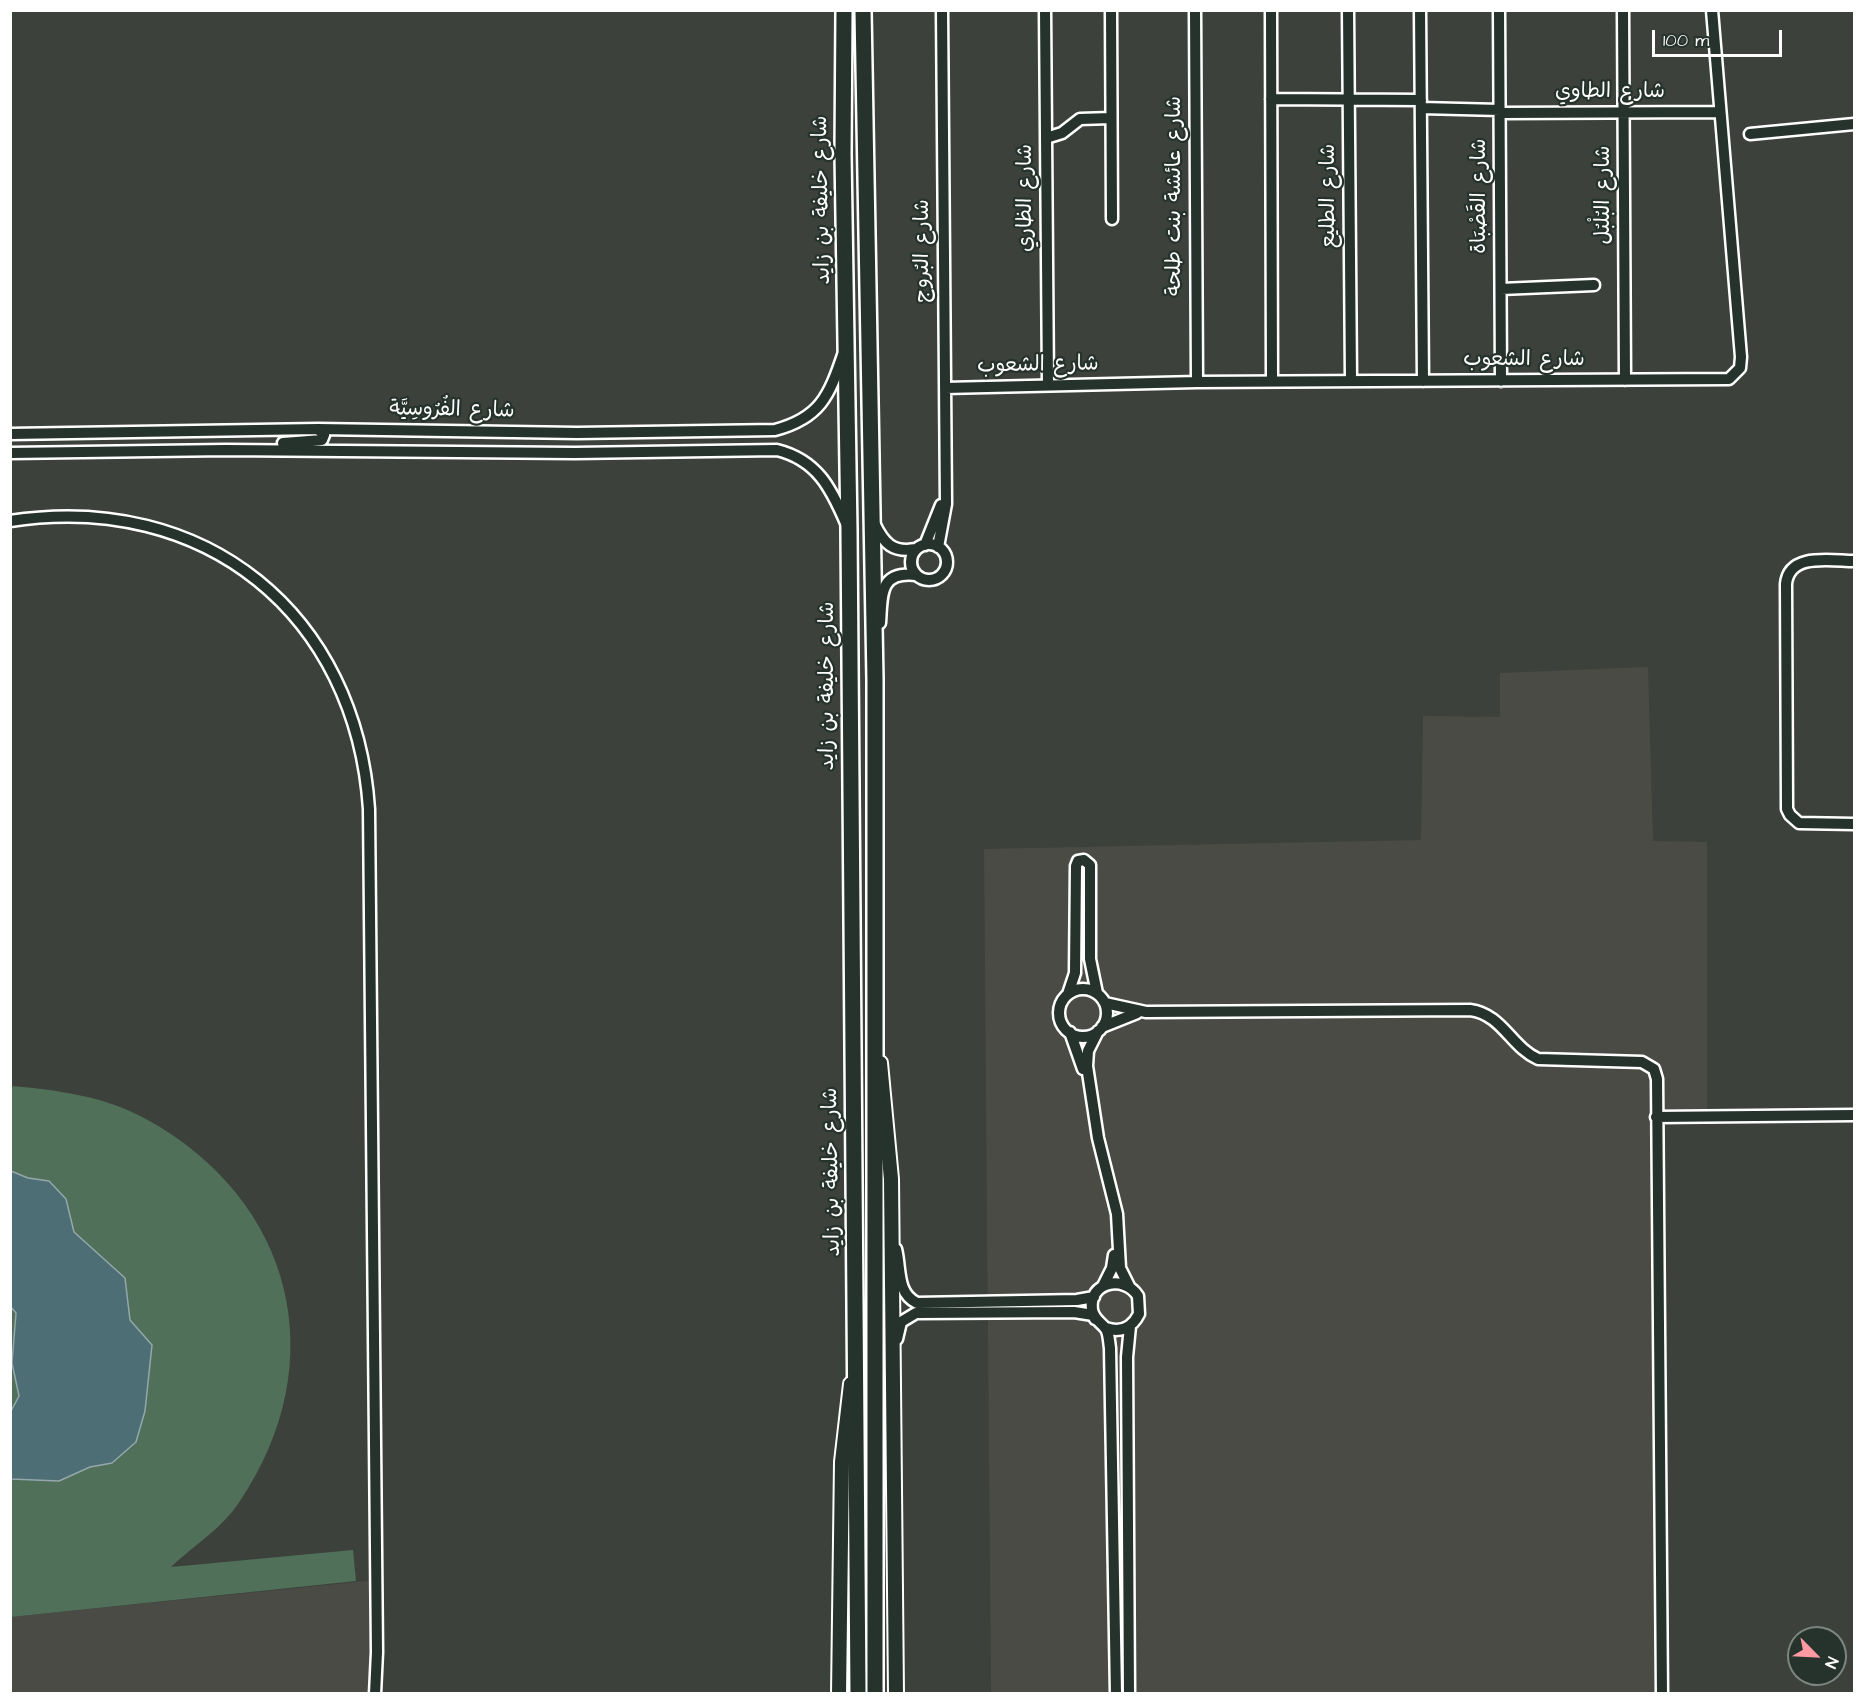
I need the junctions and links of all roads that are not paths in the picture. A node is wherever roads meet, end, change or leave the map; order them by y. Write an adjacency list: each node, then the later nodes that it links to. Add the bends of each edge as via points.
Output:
1 (844, 10): 26 (highway, شارع خليفة بن زايد)
2 (863, 10): 41 (highway, شارع خليفة بن زايد)
3 (942, 10): 34 (street, شارع البُروج)
4 (1045, 10): 22 (street, شارع الظاري)
5 (1111, 10): 19 (street)
6 (1195, 10): 32 (street, شارع عائشة بنت طلحة)
7 (1271, 10): 13 (street)
8 (1348, 10): 14 (street, شارع الطليع)
9 (1420, 10): 15 (street)
10 (1499, 10): 16 (street, شارع القَصْبَاة)
11 (1623, 10): 17 (street, شارع البُلْبُل)
12 (1712, 10): 18 (street, شارع الشعوب)
13 (1271, 99): 14 (street, شارع الطاوي); 29 (street)
14 (1349, 99): 15 (street, شارع الطاوي); 27 (street, شارع الطليع)
15 (1421, 104): 16 (street, شارع الطاوي); 30 (street)
16 (1500, 111): 17 (street, شارع الطاوي); 25 (street, شارع القَصْبَاة)
17 (1623, 112): 18 (street, شارع الطاوي); 28 (street, شارع البُلْبُل)
18 (1720, 112): 28 (street, شارع الشعوب, via 1740,368 1725,380)
19 (1111, 118): 22 (street, via 1080,119 1062,133); 23 (street)
20 (1854, 124): 21 (street)
21 (1750, 134)
22 (1046, 138): 33 (street, شارع الظاري)
23 (1112, 219)
24 (1594, 285): 25 (street)
25 (1501, 288): 31 (street, شارع القَصْبَاة)
26 (846, 346): 35 (street, شارع الفُرُوسِيَّة, via 833,385 820,406 798,422 775,430 577,433); 44 (highway, شارع خليفة بن زايد)
27 (1351, 380): 29 (street, شارع الشعوب); 30 (street, شارع الشعوب)
28 (1625, 380): 31 (street, شارع الشعوب)
29 (1272, 381): 32 (street, شارع الشعوب)
30 (1423, 381): 31 (street, شارع الشعوب)
31 (1501, 381)
32 (1197, 382): 33 (street, شارع الشعوب)
33 (1048, 385): 34 (street, شارع الشعوب)
34 (945, 388): 39 (street, شارع البُروج)
35 (318, 429): 36 (street, شارع الفُرُوسِيَّة); 37 (street, via 324,435 319,441 251,444)
36 (10, 434)
37 (226, 450): 38 (street, شارع الفُرُوسِيَّة); 44 (street, شارع الفُرُوسِيَّة, via 777,450 801,458 823,477)
38 (10, 453)
39 (944, 490): 45 (street, شارع البُروج, via 938,519); 46 (street, شارع البُروج, via 945,519)
40 (36, 519): 42 (street); 43 (street); 71 (street, via 86,517 133,523 179,536 235,564 269,590 305,629 334,675 357,729 369,809)
41 (872, 519): 45 (street, via 890,547 902,551); 49 (highway, شارع خليفة بن زايد)
42 (10, 521)
43 (10, 527)
44 (849, 531): 68 (highway, شارع خليفة بن زايد)
45 (921, 547): 46 (street); 48 (street, via 911,562)
46 (938, 547): 48 (street, via 947,560 944,573 933,580)
47 (1854, 561): 50 (street, via 1803,562 1791,570 1786,584 1787,808 1799,823)
48 (916, 575): 49 (street, via 899,574 884,589)
49 (875, 680): 56 (highway, شارع خليفة بن زايد)
50 (1854, 824)
51 (1096, 993): 52 (street, via 1082,989); 52 (street, via 1090,959 1090,865 1084,860 1078,861 1076,867 1075,973); 53 (street)
52 (1068, 994): 57 (street, via 1060,1015)
53 (1105, 1003): 54 (street); 55 (street, via 1107,1018)
54 (1146, 1012): 55 (street, via 1128,1015); 59 (street, via 1476,1011 1493,1018 1538,1059 1638,1061 1650,1065 1657,1079)
55 (1100, 1029): 57 (street, via 1085,1036); 62 (street, via 1090,1045 1087,1066 1098,1138 1117,1214 1120,1268)
56 (875, 1031): 60 (main road, شارع خليفة بن زايد, via 889,1142); 74 (highway, شارع خليفة بن زايد)
57 (1070, 1032): 61 (street, via 1083,1067 1094,1147 1113,1227 1112,1268)
58 (1854, 1115): 59 (street)
59 (1656, 1118): 78 (street)
60 (891, 1235): 63 (street, via 902,1289 917,1303); 67 (main road, شارع خليفة بن زايد)
61 (1103, 1286): 62 (street, via 1116,1282); 63 (street)
62 (1129, 1286): 65 (street, via 1138,1296 1140,1306)
63 (1094, 1297): 64 (street)
64 (1095, 1319): 66 (street); 67 (street, via 1093,1315 1074,1311 916,1313 901,1322)
65 (1130, 1326): 66 (street); 70 (street, via 1126,1357)
66 (1106, 1328): 69 (street, via 1110,1348)
67 (892, 1356): 75 (main road, شارع خليفة بن زايد)
68 (856, 1361): 72 (main road, شارع خليفة بن زايد, via 842,1462); 73 (highway, شارع خليفة بن زايد)
69 (1113, 1516): 70 (street, via 1119,1546); 76 (street)
70 (1128, 1551): 77 (street)
71 (375, 1694)
72 (839, 1694)
73 (858, 1694)
74 (875, 1694)
75 (896, 1694)
76 (1116, 1694)
77 (1129, 1694)
78 (1662, 1694)

